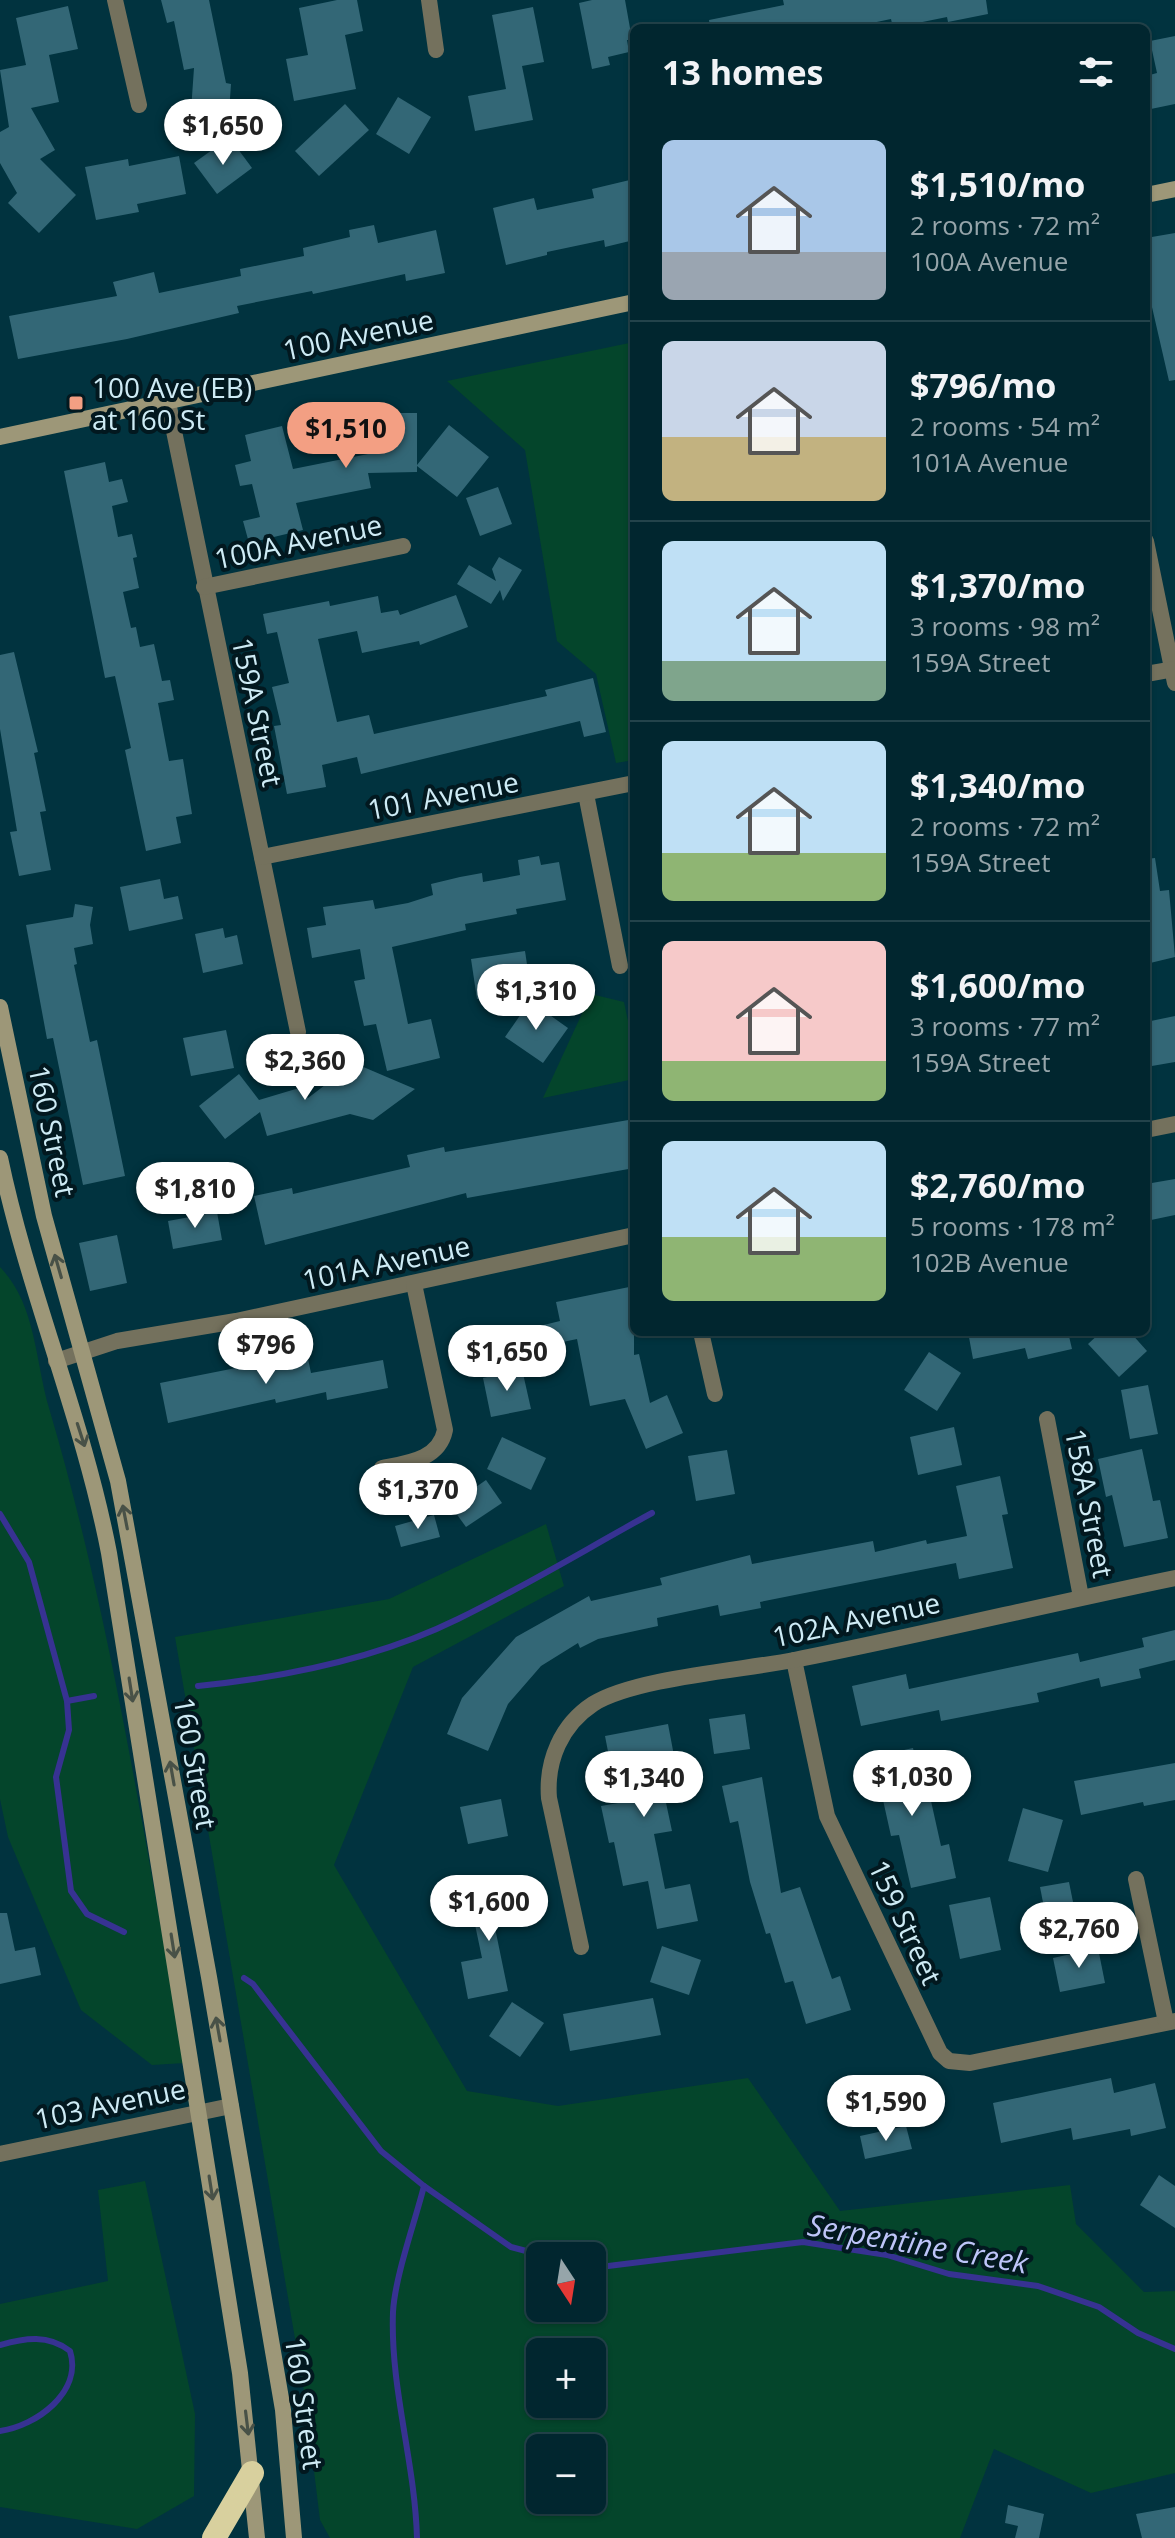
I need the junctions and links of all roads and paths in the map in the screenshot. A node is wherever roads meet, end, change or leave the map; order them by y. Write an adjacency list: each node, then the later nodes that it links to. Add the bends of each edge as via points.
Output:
1 (115, 0): 4 (street)
2 (429, 0): 3 (street)
3 (436, 50)
4 (139, 105)
5 (1175, 189): 6 (main road)
6 (1150, 194)
7 (630, 303): 8 (main road, 100 Avenue)
8 (168, 402): 9 (main road, 100 Avenue); 12 (street, 159A Street)
9 (0, 437)
10 (403, 546): 12 (street, 100A Avenue)
11 (1150, 560): 14 (street)
12 (204, 587): 17 (street, 159A Street)
13 (1150, 674): 14 (street)
14 (1174, 674)
15 (630, 784): 16 (street, 101 Avenue)
16 (586, 794): 17 (street, 101 Avenue); 18 (street)
17 (262, 857): 20 (street, 159A Street)
18 (620, 966)
19 (0, 1007): 27 (main road, 160 Street, one-way to 19, via 44,1216)
20 (298, 1032)
21 (1175, 1124): 22 (street)
22 (1150, 1129)
23 (0, 1158): 28 (main road, 160 Street, via 19,1245)
24 (630, 1236): 25 (street, 101A Avenue)
25 (414, 1284): 27 (street, 101A Avenue); 31 (street, via 445,1430 425,1457)
26 (702, 1336): 29 (street)
27 (84, 1351): 28 (street, 101A Avenue); 38 (main road, 160 Street, one-way to 27, via 137,1577)
28 (56, 1361): 39 (main road, 160 Street, one-way to 39, via 88,1456 104,1527)
29 (715, 1394)
30 (1047, 1419): 33 (street, 158A Street)
31 (382, 1468)
32 (1175, 1578): 33 (street, 102A Avenue)
33 (1081, 1597): 34 (street, 102A Avenue)
34 (794, 1660): 36 (street, 102A Avenue, via 614,1694 593,1704 562,1736 550,1764 549,1798); 37 (street, 159 Street, via 827,1816 934,2042 949,2061 970,2063)
35 (1136, 1879): 37 (street)
36 (581, 1947)
37 (1171, 2022)
38 (231, 2106): 39 (street, 103 Avenue); 44 (main road, 160 Street, via 283,2410)
39 (198, 2111): 40 (street, 103 Avenue); 41 (main road, 160 Street, one-way to 41)
40 (0, 2154)
41 (252, 2473): 42 (highway); 43 (main road, 160 Street)
42 (214, 2538)
43 (257, 2538)
44 (294, 2538)

